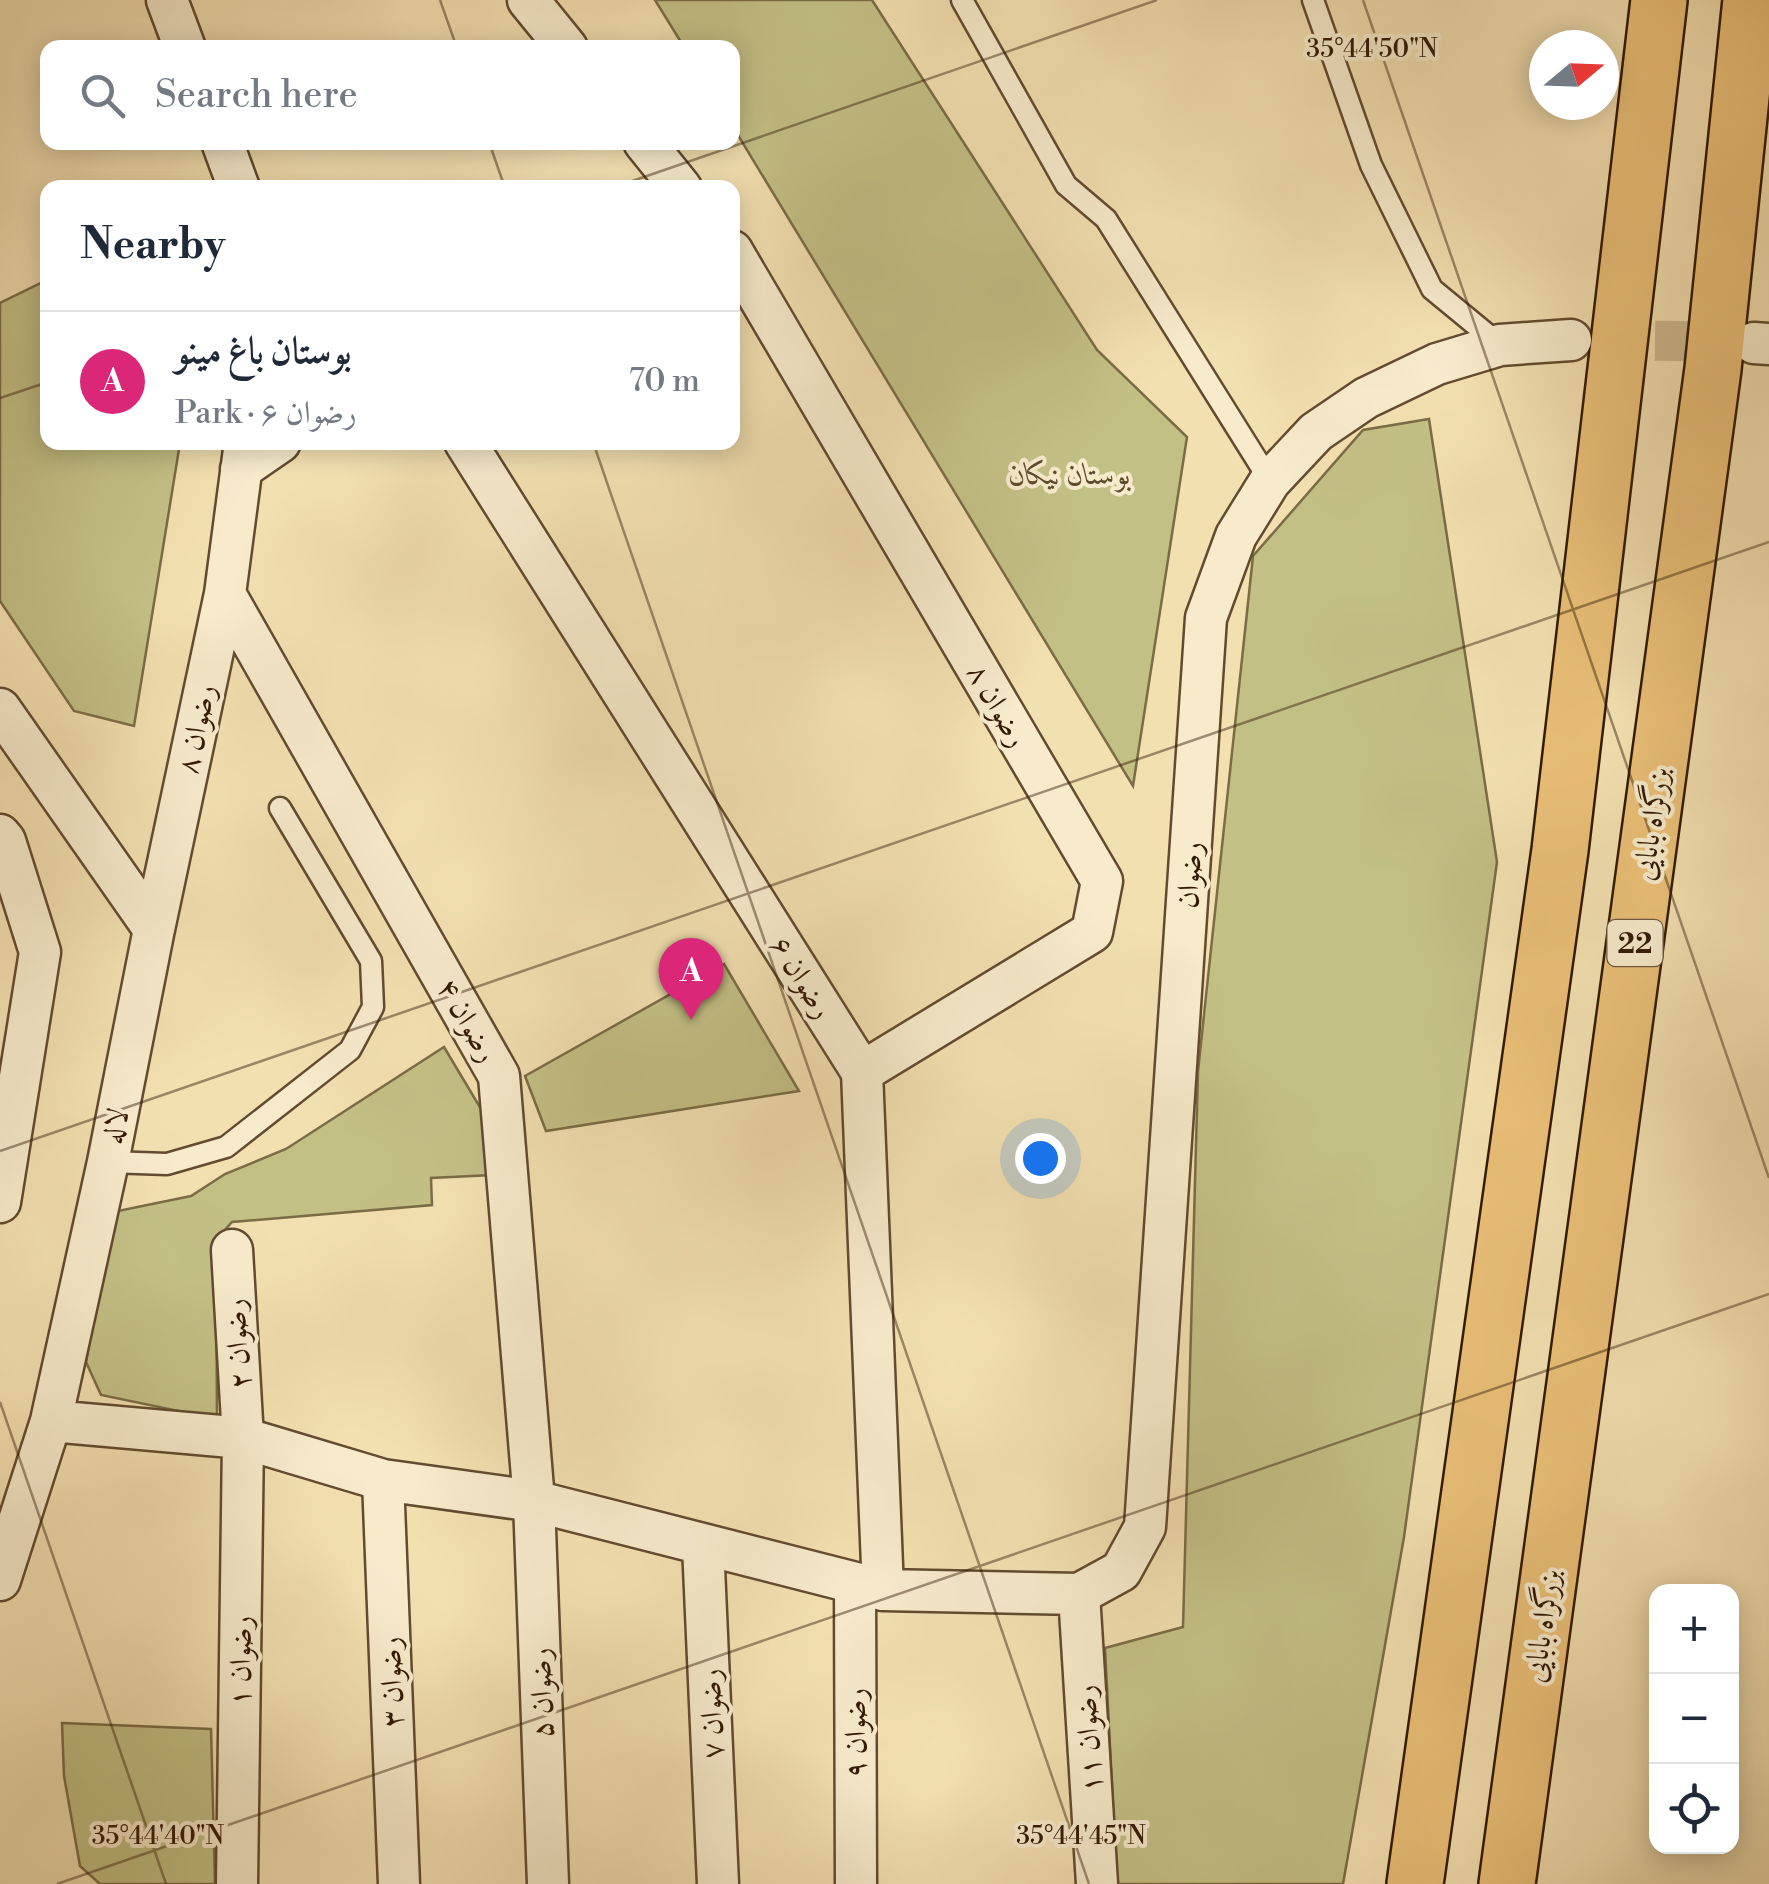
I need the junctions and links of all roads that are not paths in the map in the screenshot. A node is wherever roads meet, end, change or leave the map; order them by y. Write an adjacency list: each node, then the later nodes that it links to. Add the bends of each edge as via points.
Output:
1 (167, 0): 7 (street)
2 (528, 0): 8 (street)
3 (962, 0): 18 (lane, via 1066,185 1106,219)
4 (1313, 0): 15 (lane, via 1371,164 1432,288)
5 (1659, 0): 43 (highway, via 1558,870)
6 (1751, 0): 36 (highway, بزرگراه بابایی / 22, via 1713,368)
7 (182, 40)
8 (560, 40)
9 (225, 150): 11 (street)
10 (650, 150): 12 (street)
11 (236, 180)
12 (675, 180)
13 (740, 265): 24 (street, رضوان ۸, via 1102,881 1092,932)
14 (1570, 340): 15 (street, رضوان)
15 (1500, 345): 18 (street, رضوان, via 1437,364 1366,398 1316,432)
16 (470, 450): 24 (street, رضوان ۶)
17 (243, 456): 19 (street, رضوان ۸)
18 (1270, 481): 35 (street, رضوان, via 1236,536 1206,618 1146,1527 1122,1572)
19 (225, 594): 23 (street, رضوان ۸); 31 (street, رضوان ۴, via 500,1076)
20 (0, 709): 23 (street)
21 (280, 808): 25 (lane, via 371,961 373,1007 350,1050 226,1147 167,1164)
22 (0, 835): 26 (street, via 40,952)
23 (154, 929): 25 (street, لاله)
24 (862, 1072): 34 (street, رضوان ۶)
25 (108, 1162): 28 (street, لاله)
26 (0, 1202)
27 (232, 1250): 29 (street, رضوان ۲)
28 (51, 1421): 29 (street); 33 (street, لاله)
29 (243, 1438): 30 (street); 37 (street, رضوان ۱)
30 (383, 1480): 31 (street); 38 (street, رضوان ۳)
31 (534, 1501): 32 (street); 39 (street, رضوان ۵)
32 (704, 1545): 34 (street); 40 (street, رضوان ۷)
33 (0, 1580)
34 (869, 1587): 35 (street); 41 (street, رضوان ۹)
35 (1078, 1594): 42 (street, رضوان ۱۱)
36 (1508, 1879)
37 (237, 1884)
38 (400, 1884)
39 (548, 1884)
40 (718, 1884)
41 (856, 1884)
42 (1097, 1884)
43 (1415, 1884)

